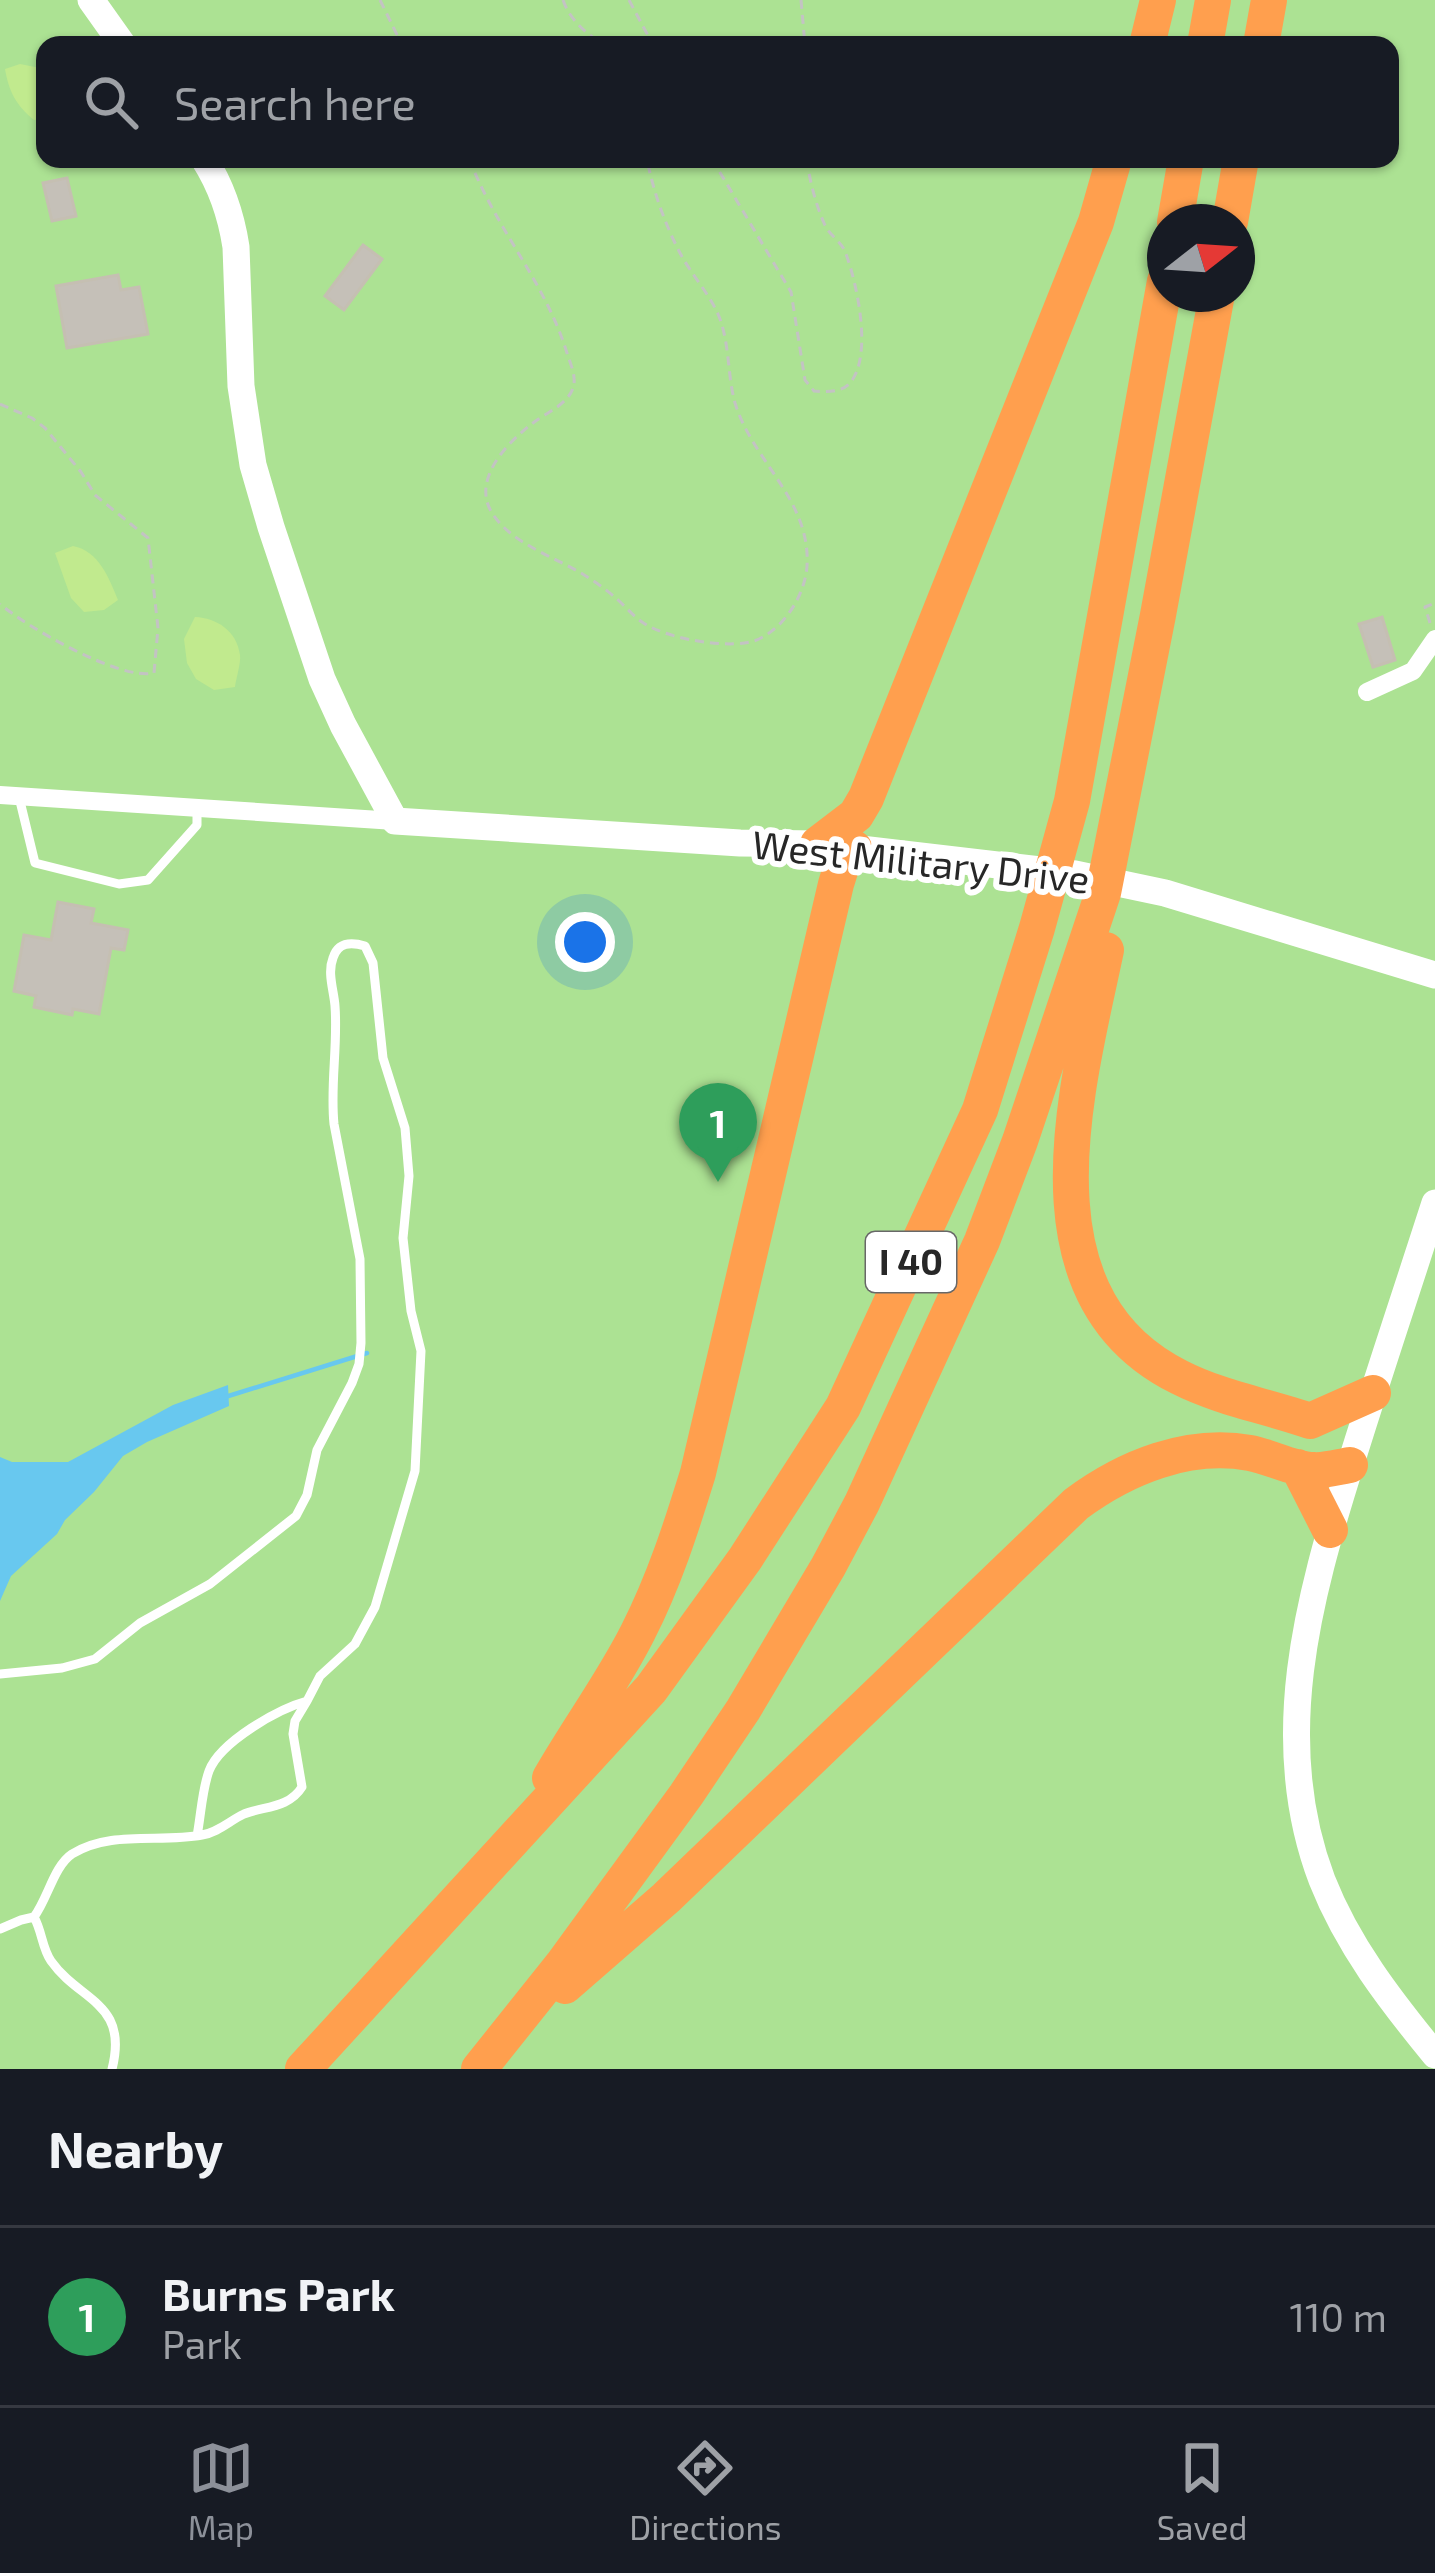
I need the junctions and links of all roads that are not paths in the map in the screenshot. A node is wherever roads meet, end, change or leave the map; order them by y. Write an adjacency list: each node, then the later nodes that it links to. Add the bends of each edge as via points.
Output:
1 (91, 0): 5 (street)
2 (1158, 0): 6 (highway)
3 (1213, 0): 7 (highway)
4 (1269, 0): 8 (highway)
5 (117, 36)
6 (1149, 36)
7 (1207, 36)
8 (1263, 36)
9 (210, 168): 22 (street, via 232,223 253,465 322,680)
10 (1111, 168): 20 (highway)
11 (1184, 168): 13 (highway)
12 (1239, 168): 14 (highway)
13 (1178, 204)
14 (1233, 204)
15 (1159, 312): 34 (highway, I 40, via 1072,801 980,1110 819,1445 651,1690)
16 (1213, 312): 24 (highway, I 40)
17 (1433, 633): 18 (street, via 1413,671)
18 (1366, 692)
19 (10, 796): 21 (street); 21 (lane, via 35,863 119,884 148,880 197,826)
20 (866, 798): 23 (highway); 23 (highway, via 872,833)
21 (197, 809): 22 (street)
22 (394, 821): 23 (street, West Military Drive)
23 (839, 846): 25 (street, West Military Drive, via 1165,892); 34 (highway, via 841,868 678,1538 637,1634)
24 (1103, 892): 28 (highway, via 1114,914 1076,1090 1070,1192 1089,1284 1125,1337 1176,1376); 38 (highway, I 40, via 982,1241 862,1503 732,1727)
25 (1434, 976)
26 (1435, 1203): 27 (street)
27 (1373, 1393): 28 (highway); 29 (street)
28 (1310, 1421): 29 (highway, via 1330,1429)
29 (1353, 1455): 30 (highway, via 1319,1470); 31 (street)
30 (1298, 1466): 31 (highway); 38 (highway, via 1243,1451 1186,1454 1097,1488 666,1898)
31 (1330, 1530): 39 (street, via 1296,1698 1308,1835 1357,1952)
32 (0, 1674): 33 (lane, via 95,1659 210,1584 296,1516 307,1495 361,1343 360,1259 332,1103 331,964 339,947 355,943 370,952 383,1058 405,1128 403,1238 421,1351 416,1456 375,1607)
33 (307, 1701): 35 (lane, via 275,1713 214,1761); 35 (lane, via 293,1734 298,1795)
34 (518, 1833): 41 (highway, I 40)
35 (197, 1836): 36 (lane, via 111,1840 72,1854)
36 (34, 1917): 37 (lane); 40 (lane, via 50,1959 107,2014)
37 (0, 1929)
38 (508, 2035): 42 (highway, I 40)
39 (1435, 2055)
40 (112, 2069)
41 (303, 2069)
42 (478, 2069)

